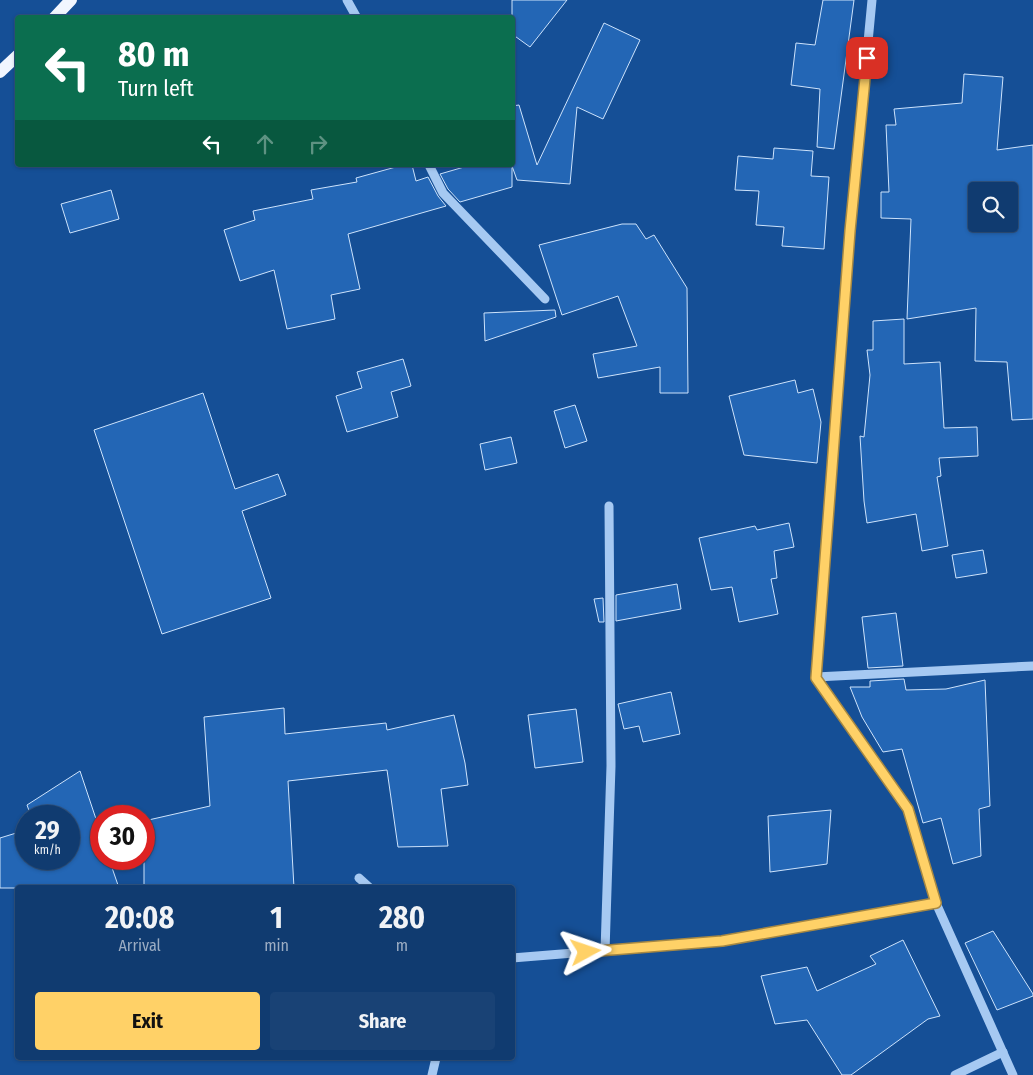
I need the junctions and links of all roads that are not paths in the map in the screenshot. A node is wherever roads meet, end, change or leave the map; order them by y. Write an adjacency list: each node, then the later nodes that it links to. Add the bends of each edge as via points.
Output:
1 (71, 0): 4 (main road)
2 (347, 0): 5 (street)
3 (872, 0): 12 (street, via 850,231)
4 (57, 15)
5 (355, 15)
6 (15, 58): 7 (main road)
7 (0, 72)
8 (431, 167): 9 (street, via 443,193)
9 (545, 299)
10 (609, 506): 16 (street, via 611,766)
11 (1033, 666): 12 (street)
12 (816, 678): 15 (street, via 908,809)
13 (359, 878): 14 (street)
14 (367, 885)
15 (936, 903): 16 (street, via 722,941); 18 (street)
16 (604, 951): 17 (street)
17 (515, 958)
18 (1003, 1052): 21 (street); 22 (street)
19 (436, 1060): 20 (street)
20 (432, 1075)
21 (955, 1075)
22 (1013, 1075)

